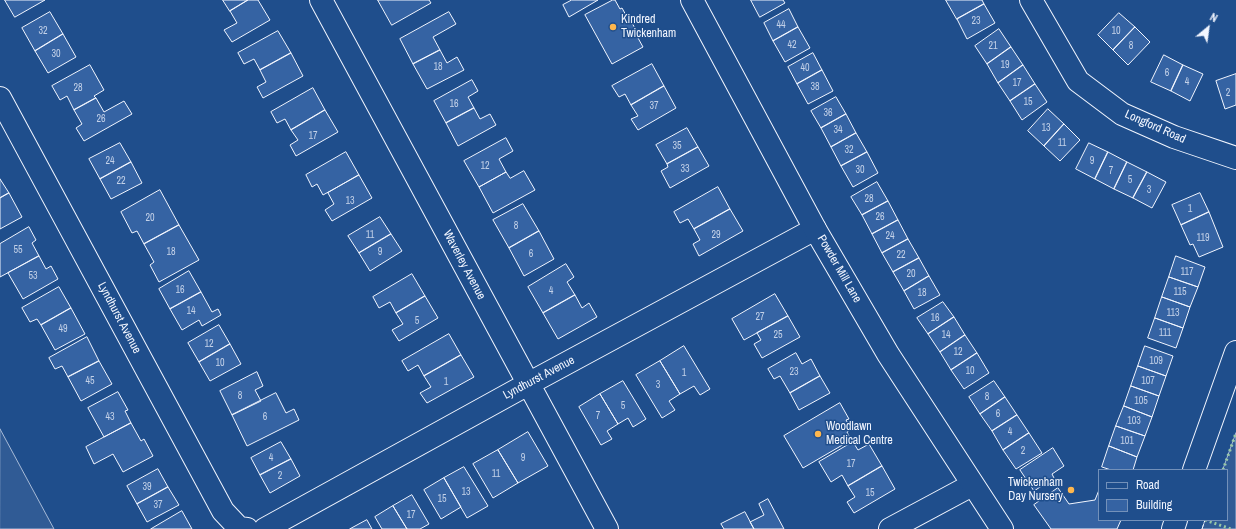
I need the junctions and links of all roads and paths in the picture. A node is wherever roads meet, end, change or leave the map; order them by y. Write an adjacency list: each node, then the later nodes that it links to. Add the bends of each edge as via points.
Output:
1 (321, 0): 8 (street, Waverley Avenue)
2 (692, 0): 6 (street, Powder Mill Lane)
3 (1031, 0): 5 (street, Longford Road, via 1078,81 1122,114 1174,137)
4 (0, 98): 11 (street, Lyndhurst Avenue, via 223,511 239,528)
5 (1236, 158)
6 (815, 230): 8 (street, Lyndhurst Avenue); 10 (street, Powder Mill Lane, via 888,354)
7 (1236, 352): 9 (street)
8 (528, 384): 12 (street, Lyndhurst Avenue); 13 (street, Waverley Avenue)
9 (1194, 469)
10 (972, 485): 14 (street); 15 (street, Powder Mill Lane)
11 (247, 529)
12 (265, 529)
13 (607, 529)
14 (890, 529)
15 (1002, 529)

